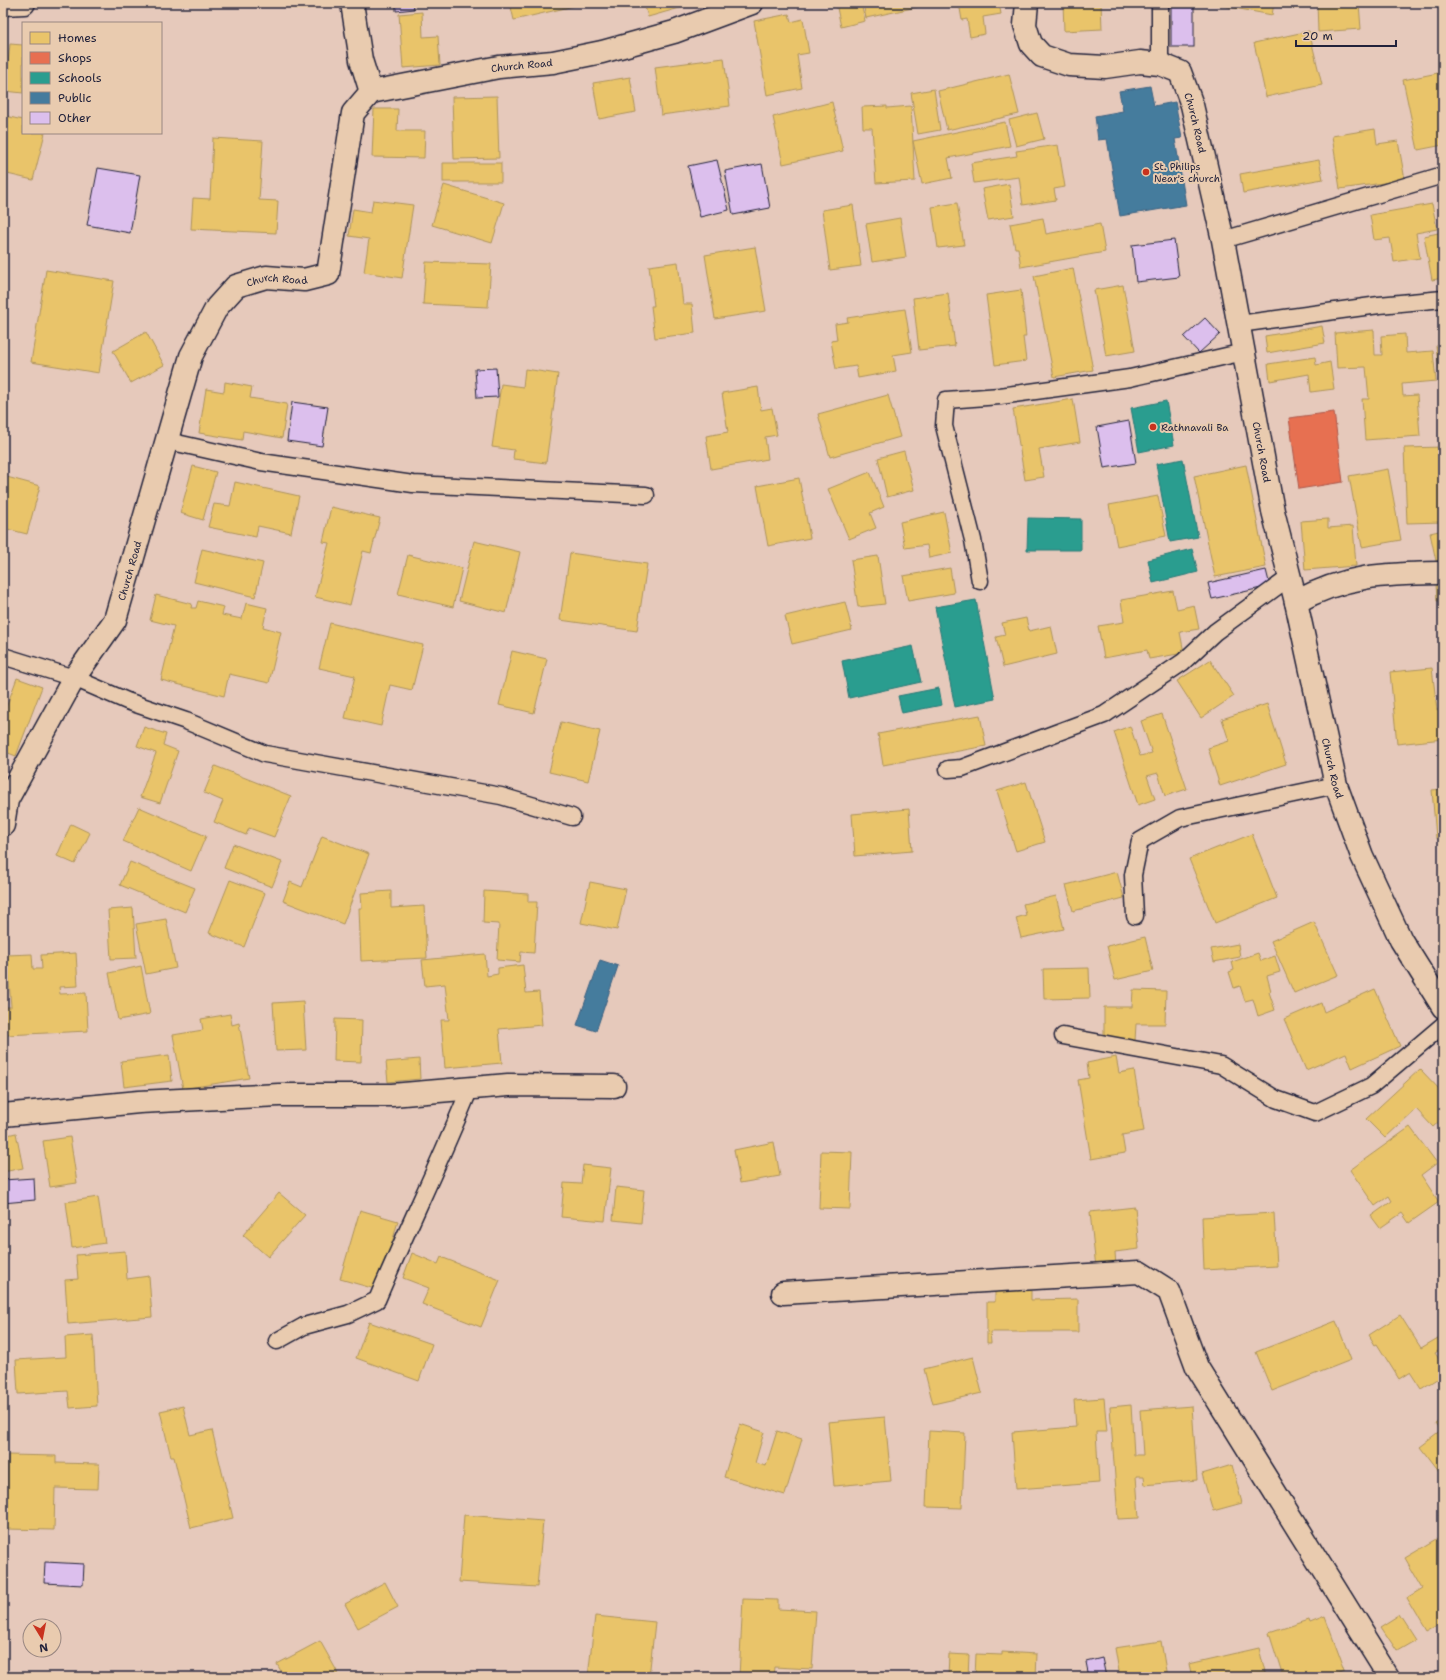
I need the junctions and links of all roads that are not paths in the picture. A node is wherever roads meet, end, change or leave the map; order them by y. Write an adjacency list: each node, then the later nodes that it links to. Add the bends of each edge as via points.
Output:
1 (24, 3): 6 (street)
2 (352, 3): 8 (street, via 361,60)
3 (752, 3): 8 (street, Church Road, via 674,32 602,52 553,62 500,67)
4 (1027, 3): 7 (street, Church Road, via 1025,25 1031,44 1042,56 1069,64 1105,67 1140,62)
5 (1160, 3): 7 (lane)
6 (3, 4)
7 (1160, 64): 10 (street, Church Road, via 1180,72 1192,105)
8 (372, 92): 14 (street, Church Road, via 353,113 328,274 304,280 266,277 236,286 218,307 191,356)
9 (1443, 175): 10 (lane)
10 (1223, 240): 12 (street, Church Road)
11 (1443, 299): 12 (lane)
12 (1239, 324): 13 (street, Church Road)
13 (1244, 352): 17 (street, Church Road, via 1273,511); 18 (lane, via 1130,378 1000,396 946,400 944,426 973,540)
14 (168, 441): 15 (lane, via 261,462 413,484); 21 (street, Church Road, via 115,620)
15 (646, 495)
16 (1443, 574): 19 (street, via 1396,574 1356,579 1320,589)
17 (1290, 577): 19 (street, Church Road); 22 (lane, via 1215,632 1183,662 1104,715 962,768)
18 (980, 581)
19 (1296, 602): 23 (street, Church Road)
20 (3, 656): 21 (lane)
21 (74, 678): 24 (lane, via 265,754 501,796); 25 (street, Church Road, via 7,800)
22 (948, 769)
23 (1336, 785): 26 (lane, via 1180,818 1140,841 1132,875); 27 (street, Church Road, via 1362,856 1400,940)
24 (572, 817)
25 (3, 825)
26 (1135, 916)
27 (1443, 1007)
28 (1443, 1025): 29 (lane, via 1371,1086 1315,1113 1276,1099 1221,1065)
29 (1063, 1036)
30 (614, 1086): 31 (street, via 508,1085)
31 (470, 1088): 32 (street, via 392,1095 279,1095 139,1102); 34 (lane, via 444,1154 377,1300 348,1314 304,1326)
32 (3, 1115)
33 (783, 1293): 35 (street, via 1139,1272 1169,1291 1198,1367)
34 (277, 1341)
35 (1390, 1677)

